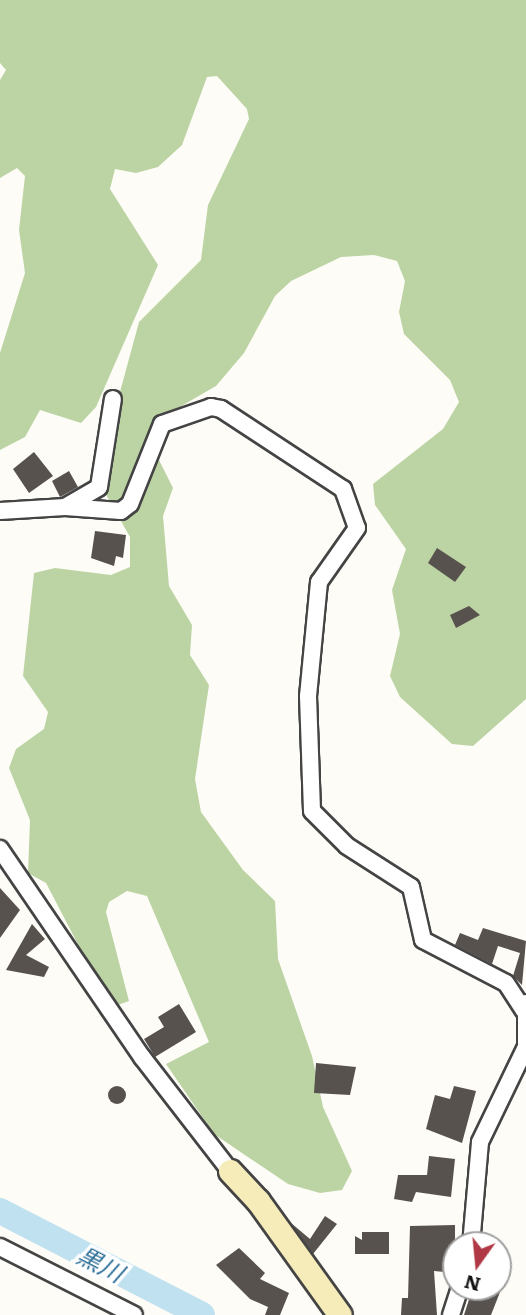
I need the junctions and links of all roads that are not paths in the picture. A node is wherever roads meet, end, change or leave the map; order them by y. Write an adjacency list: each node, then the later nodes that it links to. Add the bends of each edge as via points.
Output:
1 (113, 399): 2 (street, via 99,488)
2 (65, 507): 3 (street); 5 (street, via 121,511 130,504 162,424 211,408 343,489 357,528 319,582 308,696 312,811 347,846 411,887 423,940 506,983)
3 (0, 511)
4 (0, 849): 7 (street, via 142,1057)
5 (525, 1007): 6 (street)
6 (526, 1045): 8 (street, via 480,1142)
7 (230, 1171): 11 (street, via 258,1201)
8 (472, 1231)
9 (0, 1247): 10 (street)
10 (134, 1315)
11 (340, 1315)

